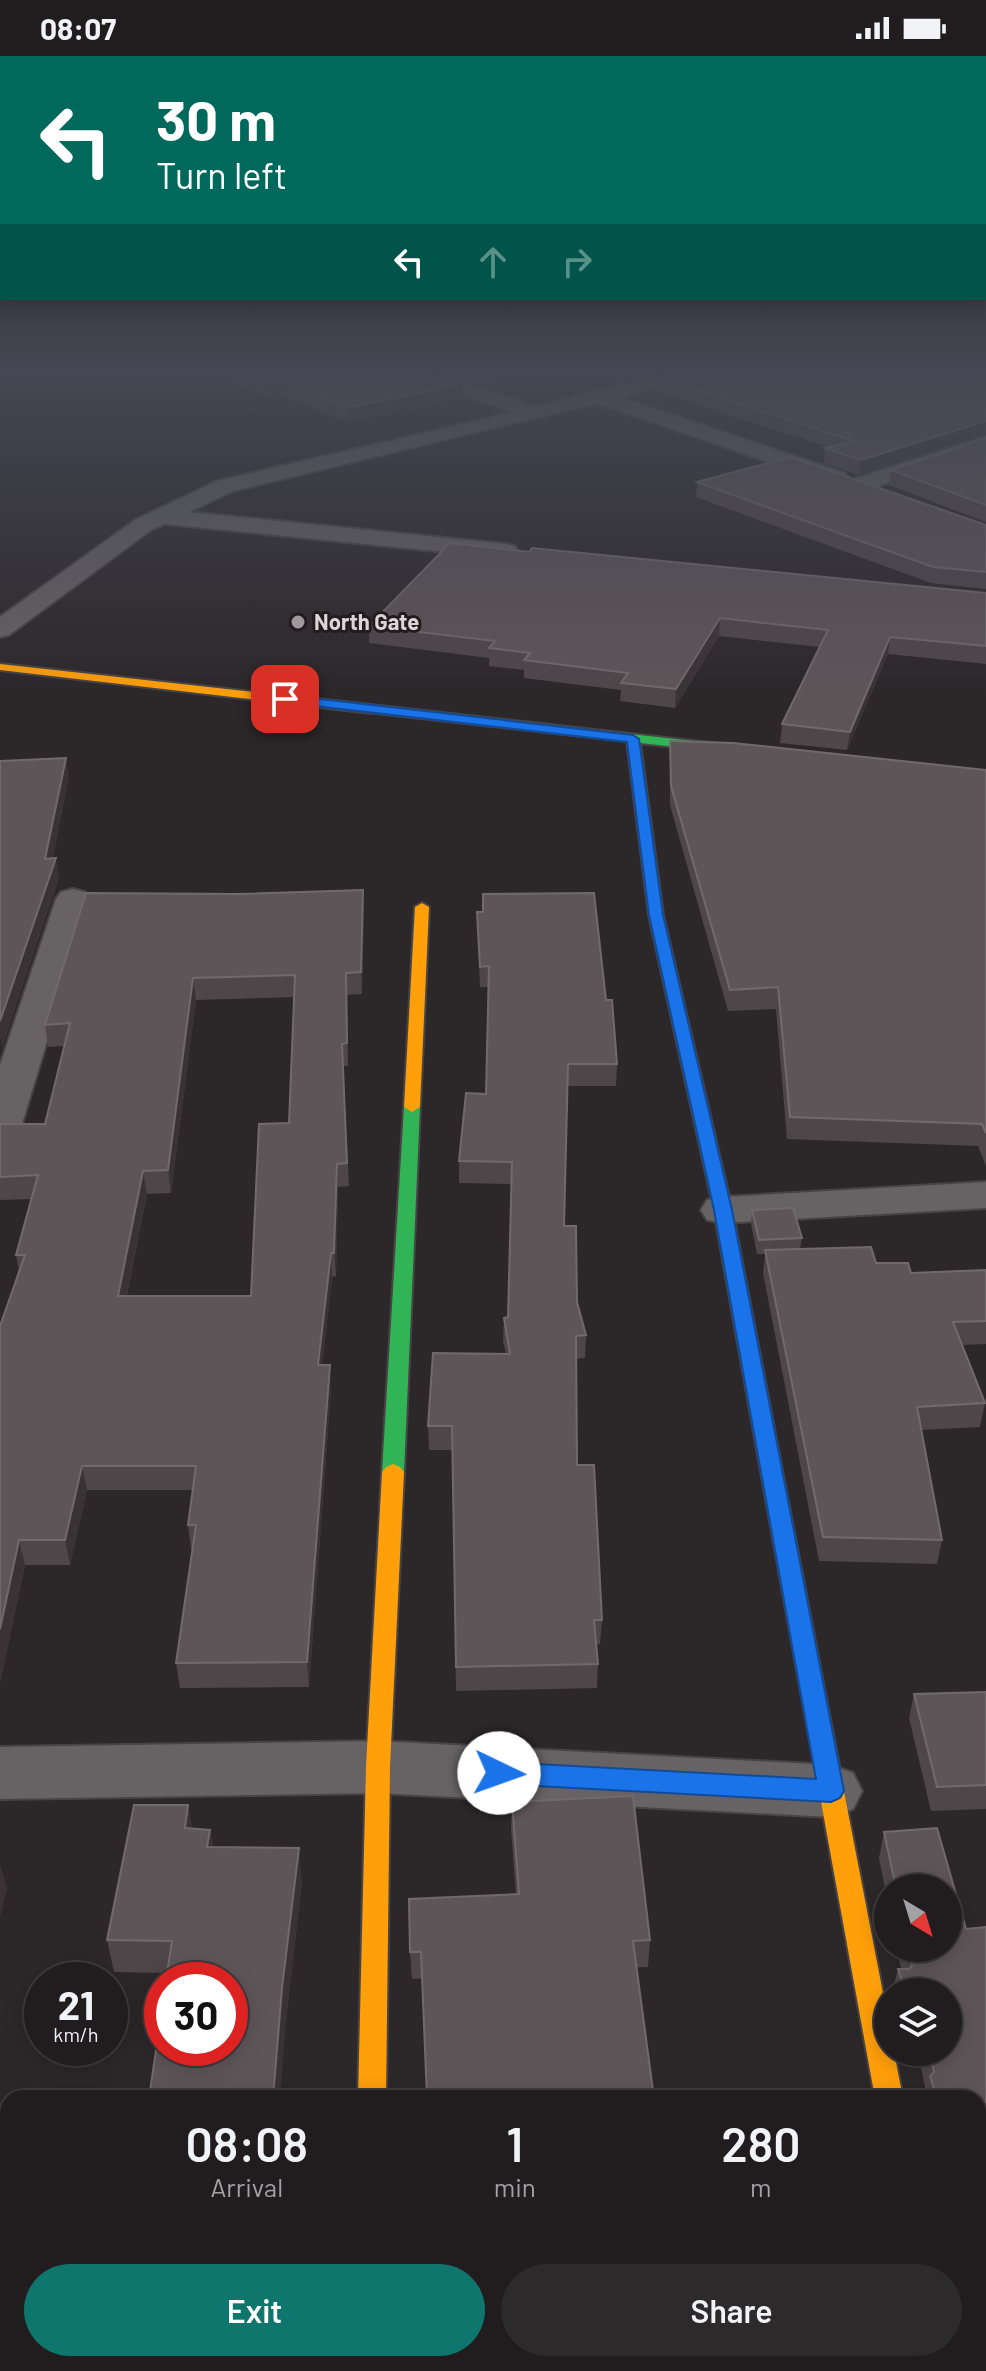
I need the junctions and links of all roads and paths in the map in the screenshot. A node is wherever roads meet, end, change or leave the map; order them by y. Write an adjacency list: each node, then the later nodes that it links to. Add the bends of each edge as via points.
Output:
1 (246, 481): 6 (street)
2 (847, 481): 4 (street)
3 (871, 481): 4 (street)
4 (859, 485): 5 (street)
5 (887, 496)
6 (159, 516): 7 (street); 8 (street)
7 (534, 554)
8 (0, 629)
9 (0, 667): 10 (street)
10 (633, 739): 11 (street); 16 (street, via 656,915)
11 (740, 751)
12 (73, 899): 14 (street)
13 (422, 907): 17 (street)
14 (0, 1127)
15 (986, 1195): 16 (street)
16 (723, 1210): 19 (street)
17 (378, 1767): 18 (street); 19 (street); 20 (street)
18 (0, 1773)
19 (831, 1791): 21 (street)
20 (372, 2090)
21 (887, 2090)

